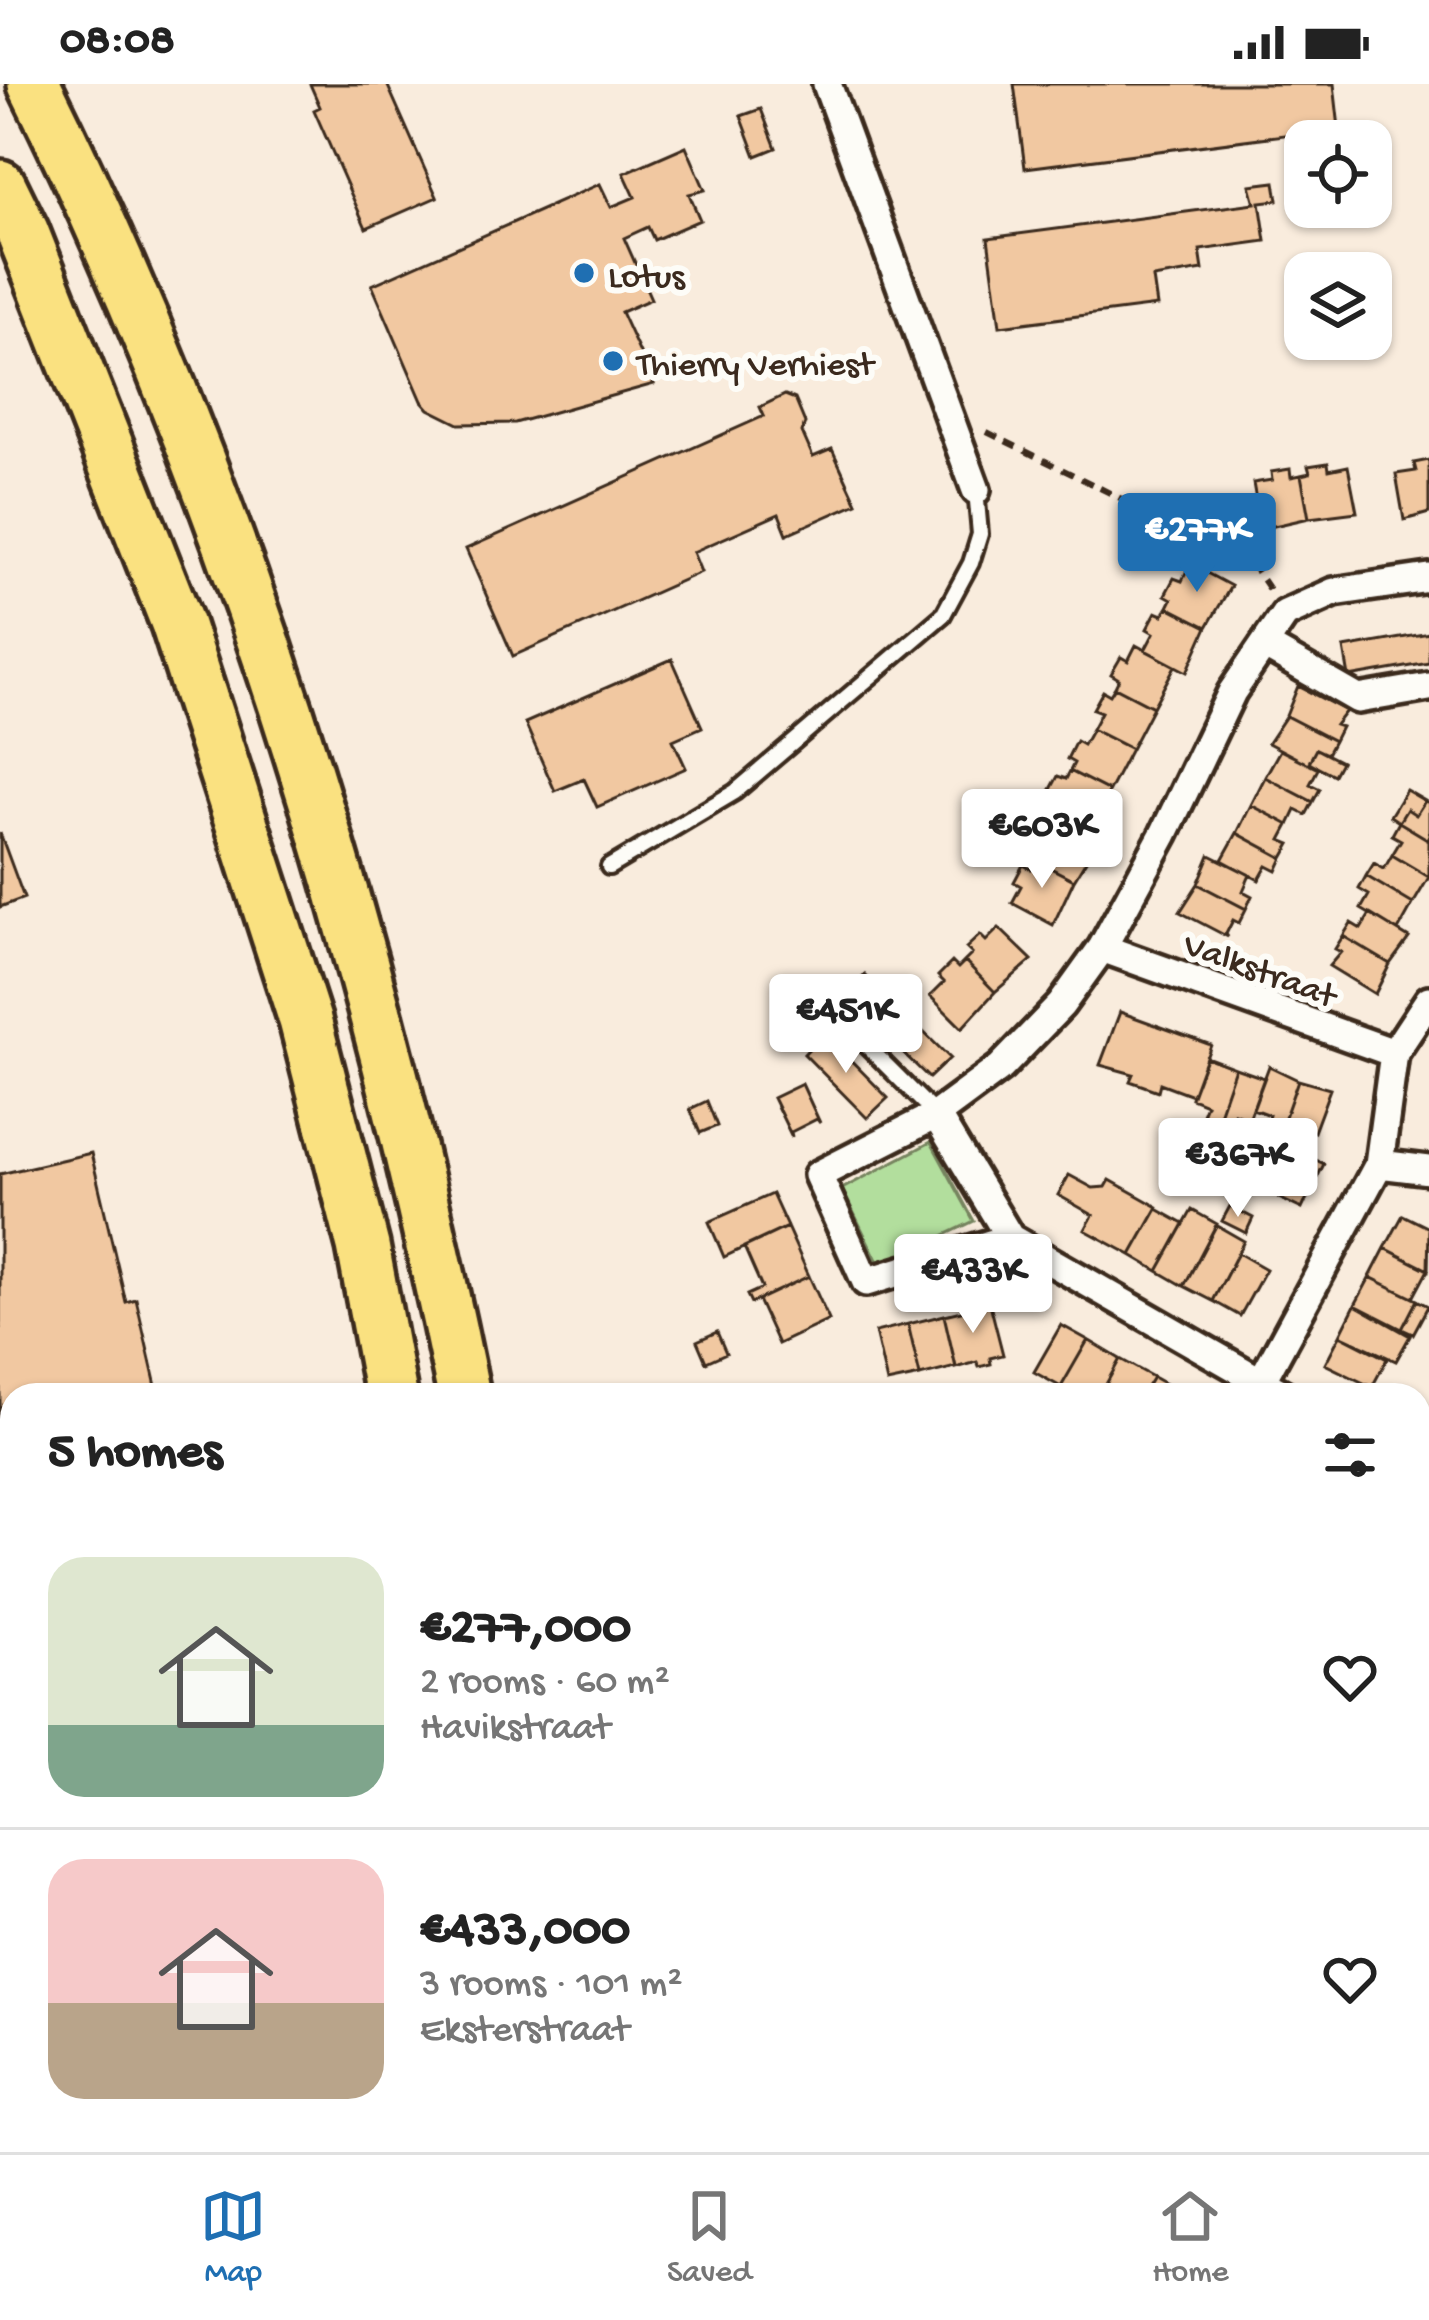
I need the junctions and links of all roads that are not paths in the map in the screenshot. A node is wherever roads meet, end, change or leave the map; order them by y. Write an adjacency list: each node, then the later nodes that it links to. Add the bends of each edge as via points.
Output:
1 (34, 84): 18 (highway, via 98,212 248,594 364,964)
2 (827, 84): 4 (street)
3 (0, 185): 17 (highway, via 177,623 304,1020 363,1246)
4 (976, 490): 8 (lane, via 980,534 943,615 735,792)
5 (1429, 578): 6 (street, via 1334,592 1285,614)
6 (1264, 645): 7 (street, via 1358,699); 9 (street, via 1232,692)
7 (1429, 687)
8 (609, 867)
9 (1102, 948): 12 (street, Valkstraat); 13 (street, via 1016,1052)
10 (1429, 1000): 12 (street)
11 (847, 1026): 13 (lane)
12 (1394, 1054): 14 (street)
13 (936, 1115): 16 (street); 16 (street, via 818,1175 866,1282)
14 (1379, 1164): 15 (street); 20 (street)
15 (1429, 1170)
16 (1010, 1238): 19 (street)
17 (389, 1383)
18 (462, 1383)
19 (1262, 1383)
20 (1275, 1383)

